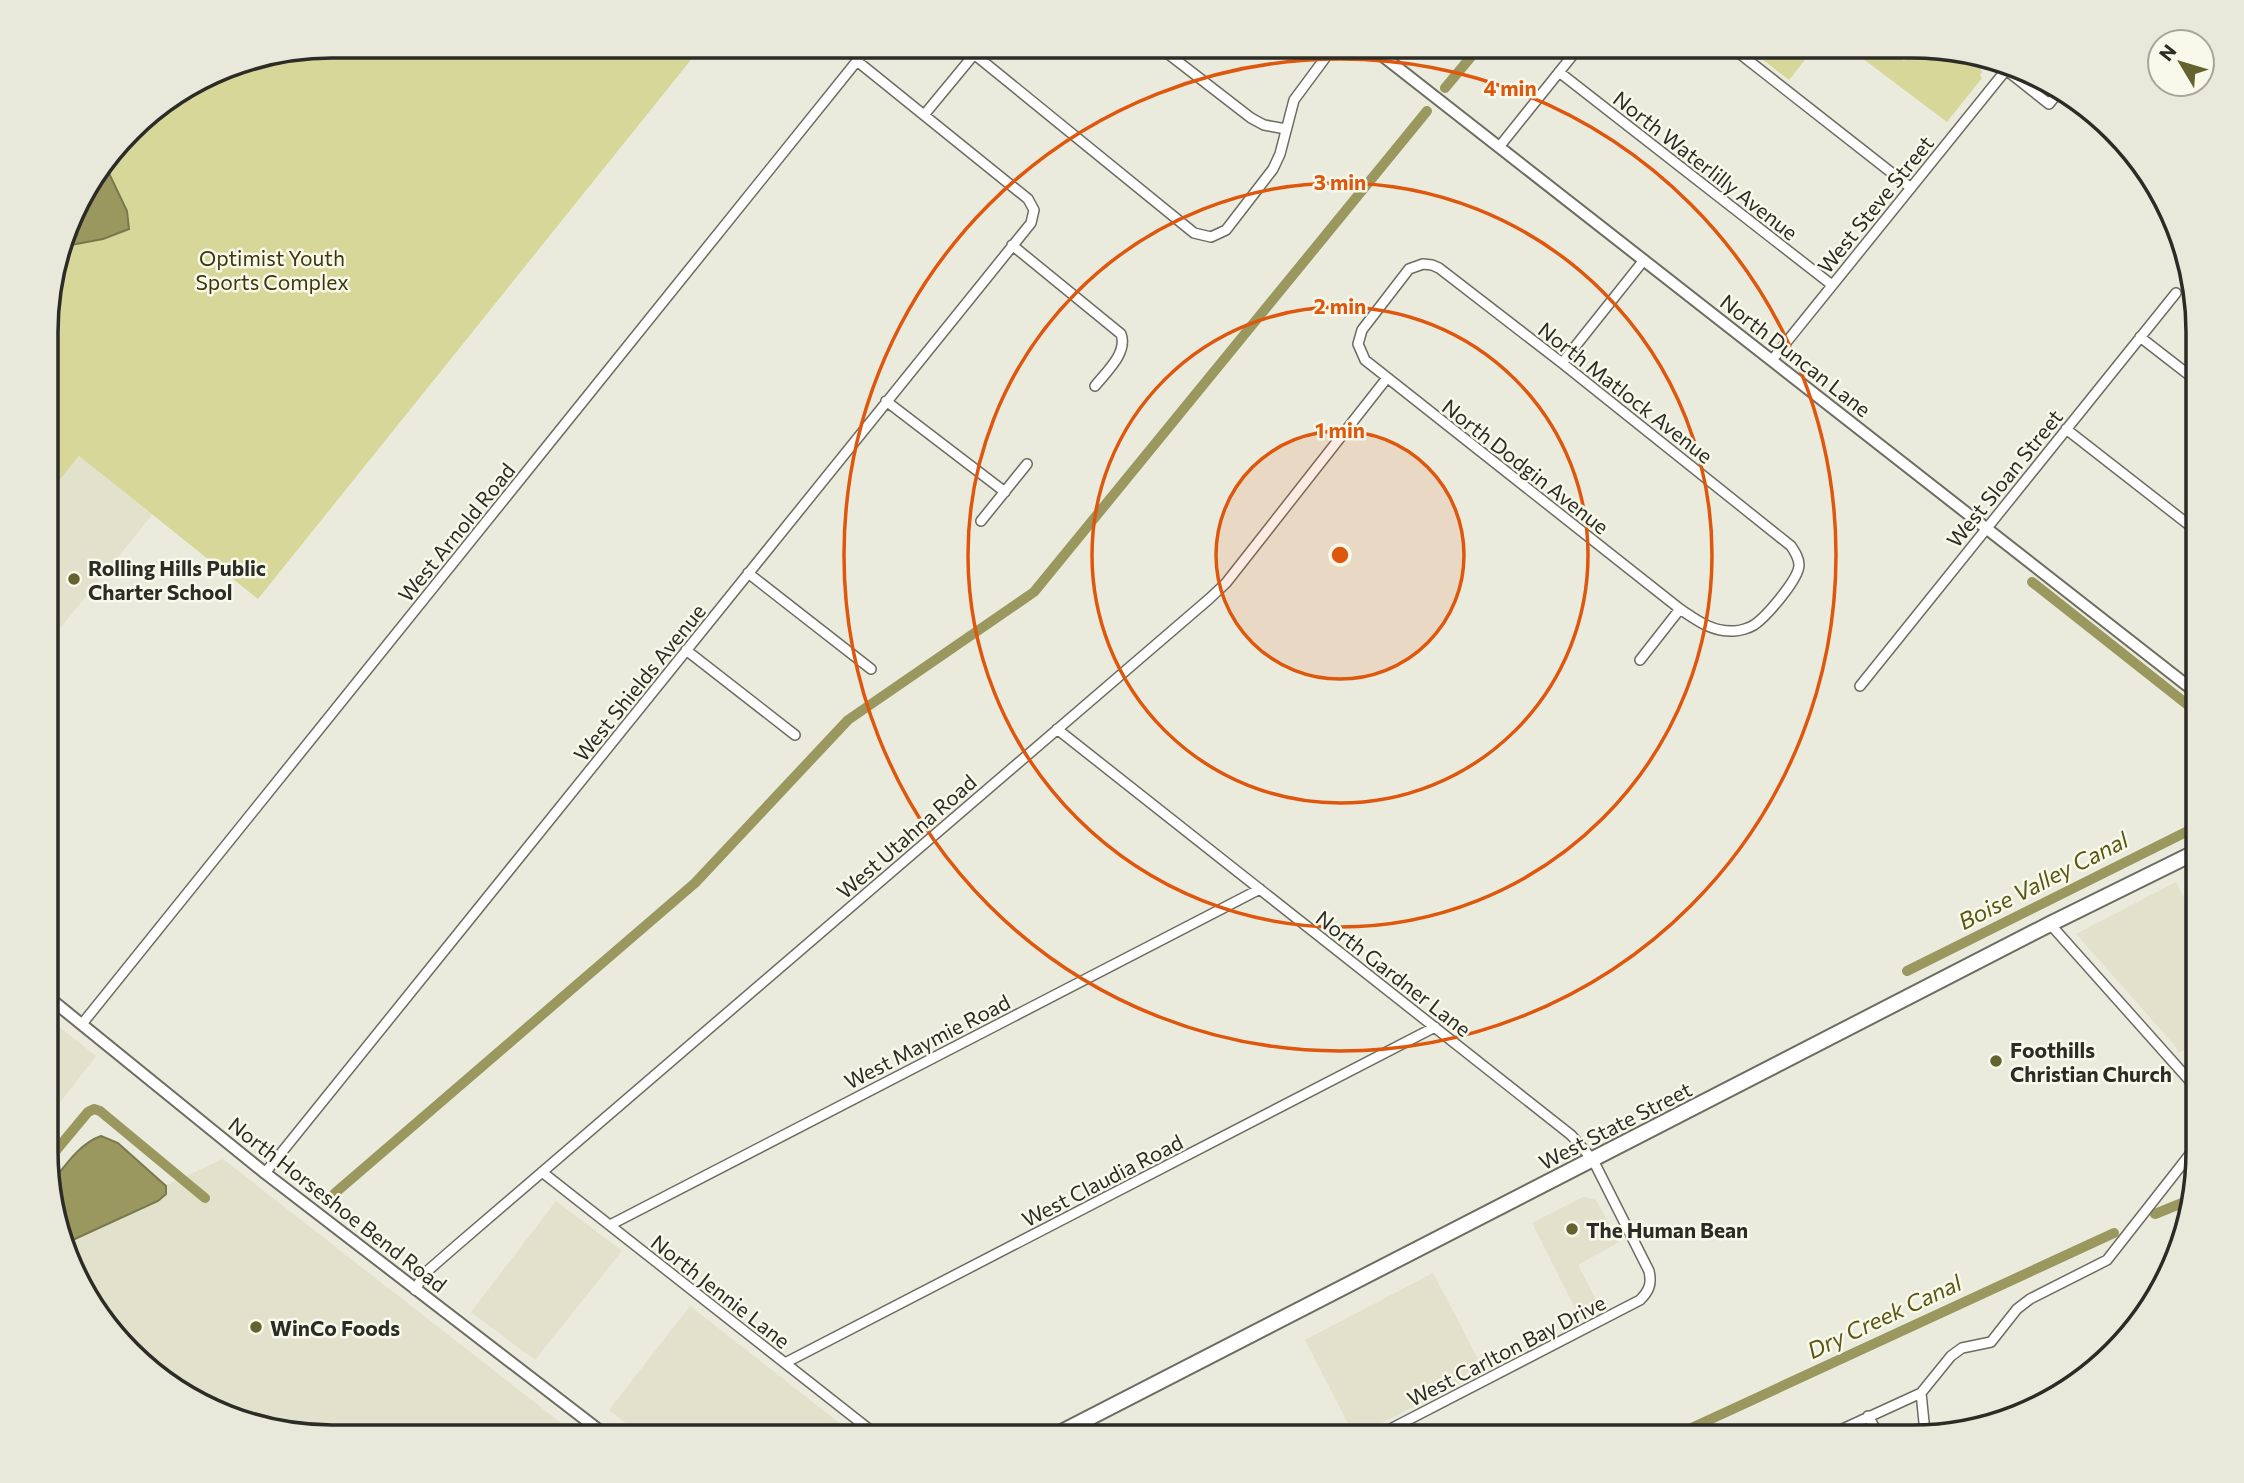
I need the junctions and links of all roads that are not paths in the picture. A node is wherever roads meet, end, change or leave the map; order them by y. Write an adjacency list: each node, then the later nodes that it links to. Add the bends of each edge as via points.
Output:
1 (859, 58): 9 (street, West Arnold Road)
2 (971, 58): 14 (street)
3 (979, 58): 15 (street, via 1194,233 1212,237 1226,230 1265,181 1280,154)
4 (1174, 58): 15 (street, via 1251,118)
5 (1325, 58): 15 (street, via 1294,100)
6 (1385, 58): 16 (street, North Duncan Lane)
7 (1570, 58): 10 (street)
8 (1745, 58): 17 (street)
9 (856, 61): 14 (street); 50 (street, West Arnold Road)
10 (1559, 72): 16 (street); 21 (street, North Waterlilly Avenue)
11 (2004, 73): 17 (street, West Steve Street)
12 (2018, 79): 13 (street, via 2049,104)
13 (2055, 97)
14 (925, 115): 18 (street, West Shields Avenue, via 1028,199 1034,210 1031,223)
15 (1286, 129)
16 (1499, 147): 19 (street, North Duncan Lane)
17 (1911, 188): 21 (street, West Steve Street)
18 (1013, 246): 28 (street, via 1117,330 1124,341); 29 (street, West Shields Avenue)
19 (1644, 260): 24 (street, North Duncan Lane); 25 (street)
20 (1423, 264): 25 (street, North Matlock Avenue, via 1439,268); 27 (street, North Dodgin Avenue, via 1409,269 1362,330 1358,344 1365,360)
21 (1832, 285): 24 (street, West Steve Street)
22 (2176, 293): 23 (street, West Sloan Street)
23 (2140, 337): 26 (street); 30 (street, West Sloan Street)
24 (1772, 360): 35 (street, North Duncan Lane)
25 (1562, 363): 36 (street, North Matlock Avenue, via 1791,546)
26 (2186, 373)
27 (1387, 378): 38 (street, North Dodgin Avenue); 44 (street, West Utahna Road, via 1226,583)
28 (1095, 386)
29 (886, 401): 32 (street); 37 (street, West Shields Avenue)
30 (2066, 429): 34 (street); 35 (street, West Sloan Street)
31 (1027, 464): 32 (street)
32 (1005, 492): 33 (street)
33 (981, 522)
34 (2186, 523)
35 (1986, 528): 42 (street, North Duncan Lane); 43 (street, West Sloan Street)
36 (1798, 559): 38 (street, North Dodgin Avenue, via 1796,577 1753,626 1737,632 1717,631)
37 (748, 573): 39 (street, West Shields Avenue); 41 (street)
38 (1681, 609): 40 (street)
39 (686, 650): 45 (street); 56 (street, West Shields Avenue)
40 (1640, 660)
41 (871, 669)
42 (2186, 685)
43 (1860, 686)
44 (1057, 729): 47 (street, North Gardner Lane); 55 (street, West Utahna Road)
45 (795, 734)
46 (2186, 857): 48 (main road, West State Street)
47 (1260, 889): 51 (street, North Gardner Lane); 57 (street, West Maymie Road)
48 (2050, 924): 52 (street); 54 (main road, West State Street)
49 (58, 1004): 50 (street, North Horseshoe Bend Road)
50 (82, 1024): 56 (street, North Horseshoe Bend Road)
51 (1435, 1027): 54 (street, North Gardner Lane, via 1571,1135); 60 (street, West Claudia Road)
52 (2186, 1076)
53 (2186, 1159): 61 (street, via 2107,1260 2030,1299 1991,1342 1962,1348 1951,1356)
54 (1593, 1160): 58 (street, North Gardner Lane, via 1649,1271); 65 (main road, West State Street)
55 (542, 1172): 57 (street, North Jennie Lane); 59 (street, West Utahna Road, via 424,1274)
56 (265, 1173): 59 (street, North Horseshoe Bend Road)
57 (610, 1225): 60 (street, North Jennie Lane)
58 (1649, 1289): 66 (street, West Carlton Bay Drive, via 1640,1300)
59 (415, 1290): 63 (street, North Horseshoe Bend Road)
60 (785, 1363): 64 (street, North Jennie Lane)
61 (1921, 1393): 62 (street); 69 (street)
62 (1868, 1416): 67 (street); 68 (street)
63 (592, 1425)
64 (864, 1425)
65 (1075, 1425)
66 (1398, 1425)
67 (1850, 1425)
68 (1874, 1425)
69 (1924, 1425)

